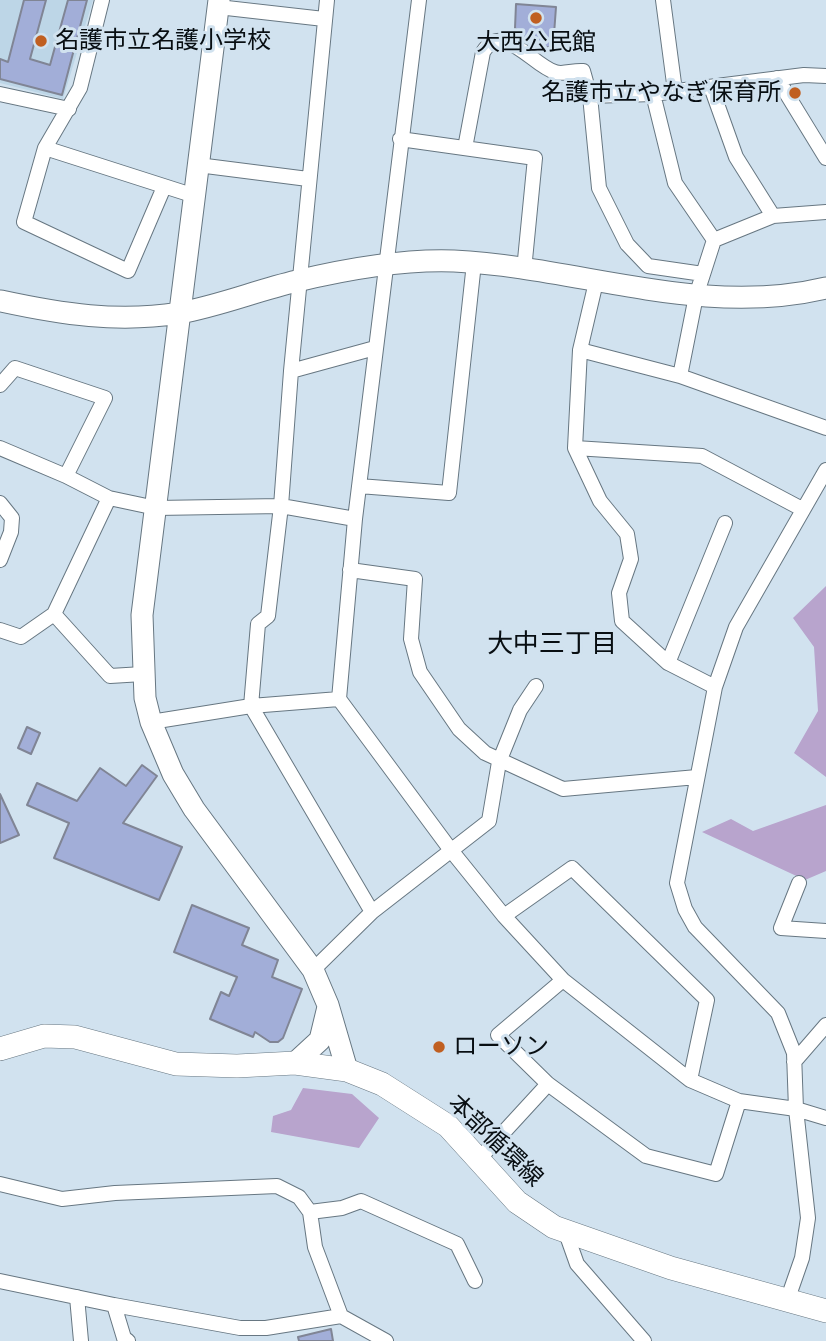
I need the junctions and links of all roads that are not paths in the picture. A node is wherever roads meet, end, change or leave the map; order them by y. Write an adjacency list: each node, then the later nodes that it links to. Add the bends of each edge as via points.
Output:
1 (102, 0): 14 (street)
2 (327, 0): 6 (street)
3 (419, 0): 15 (street)
4 (663, 0): 10 (street)
5 (218, 3): 6 (street); 19 (street)
6 (324, 19): 20 (street)
7 (826, 76): 8 (street)
8 (777, 78): 9 (street); 18 (street)
9 (711, 87): 10 (street); 24 (street, via 736,157)
10 (675, 92): 12 (street)
11 (0, 94): 14 (street)
12 (653, 94): 13 (street); 25 (street, via 675,183)
13 (590, 96): 17 (street, via 583,71 558,74 508,42 495,40 483,52); 29 (street, via 599,188 627,244 649,266)
14 (69, 109): 16 (street)
15 (400, 139): 17 (street); 27 (street)
16 (45, 148): 21 (street); 21 (street, via 24,222 128,271)
17 (465, 148): 28 (street, via 535,158)
18 (826, 158)
19 (198, 165): 20 (street); 22 (street)
20 (308, 180): 30 (street)
21 (164, 187): 22 (street)
22 (195, 196): 35 (street)
23 (826, 212): 24 (street)
24 (774, 216): 25 (street)
25 (714, 240): 29 (street)
26 (474, 263): 27 (street); 28 (street); 46 (street, via 449,493)
27 (384, 265): 30 (street); 36 (street)
28 (524, 270): 31 (street)
29 (703, 274): 33 (street)
30 (299, 281): 35 (street); 38 (street)
31 (596, 282): 33 (street); 37 (street)
32 (826, 288): 33 (street, via 763,297)
33 (696, 296): 39 (street)
34 (1, 300): 35 (street, via 79,316)
35 (180, 312): 50 (street)
36 (375, 348): 38 (street); 46 (street)
37 (580, 350): 39 (street); 43 (street)
38 (291, 371): 49 (street)
39 (680, 376): 41 (street)
40 (0, 385): 45 (street, via 15,368 105,398)
41 (826, 428)
42 (0, 448): 45 (street)
43 (575, 448): 51 (street, via 702,456); 58 (street, via 600,501 628,534 631,559 619,593 622,621)
44 (826, 470): 51 (street)
45 (66, 476): 47 (street)
46 (359, 486): 52 (street)
47 (109, 498): 50 (street); 56 (street)
48 (0, 503): 54 (street, via 12,518)
49 (281, 506): 50 (street); 52 (street); 63 (street, via 268,616 258,624)
50 (156, 508): 59 (street, via 142,615)
51 (802, 509): 61 (street, via 736,627)
52 (355, 519): 55 (street)
53 (725, 523): 58 (street)
54 (0, 560)
55 (350, 570): 62 (street); 65 (street, via 415,579 411,639 420,672 459,729)
56 (54, 614): 57 (street, via 21,637); 59 (street, via 110,676)
57 (0, 631)
58 (668, 663): 61 (street)
59 (144, 674): 64 (street)
60 (537, 686): 65 (street, via 520,710)
61 (715, 687): 66 (street)
62 (340, 699): 63 (street); 67 (street)
63 (250, 706): 64 (street); 69 (street)
64 (151, 722): 72 (street, via 194,809)
65 (499, 762): 66 (street, via 563,789); 67 (street, via 489,821)
66 (697, 777): 77 (street, via 677,883 685,909 695,927 778,1013)
67 (450, 849): 69 (street); 70 (street)
68 (799, 883): 71 (street, via 781,928)
69 (372, 912): 72 (street)
70 (504, 916): 73 (street); 80 (street, via 572,867 707,1000)
71 (826, 931)
72 (313, 970): 74 (street)
73 (563, 980): 80 (street); 81 (street, via 498,1035)
74 (328, 1005): 78 (street, via 320,1040); 79 (street)
75 (826, 1025): 77 (street)
76 (0, 1049): 78 (main road, 本部循環線, via 44,1036 75,1037 176,1065)
77 (794, 1062): 83 (street)
78 (295, 1063): 79 (main road, 本部循環線)
79 (347, 1070): 85 (main road, 本部循環線, via 416,1103)
80 (690, 1080): 82 (street)
81 (548, 1084): 82 (street, via 646,1156 716,1174); 85 (street)
82 (739, 1101): 83 (street)
83 (796, 1109): 84 (street); 92 (street, via 808,1218 802,1258)
84 (826, 1118)
85 (480, 1158): 88 (main road, 本部循環線, via 517,1202)
86 (0, 1184): 87 (street, via 62,1199 277,1186 299,1197)
87 (310, 1212): 90 (street, via 361,1200 457,1244); 95 (street, via 315,1247)
88 (566, 1233): 92 (main road, 本部循環線); 99 (street, via 577,1264)
89 (0, 1281): 91 (street)
90 (475, 1281)
91 (78, 1297): 93 (street); 96 (street)
92 (787, 1301): 94 (main road, 本部循環線)
93 (114, 1305): 95 (street, via 240,1328); 97 (street)
94 (826, 1311)
95 (341, 1316): 98 (street)
96 (81, 1341)
97 (128, 1341)
98 (386, 1341)
99 (644, 1341)

